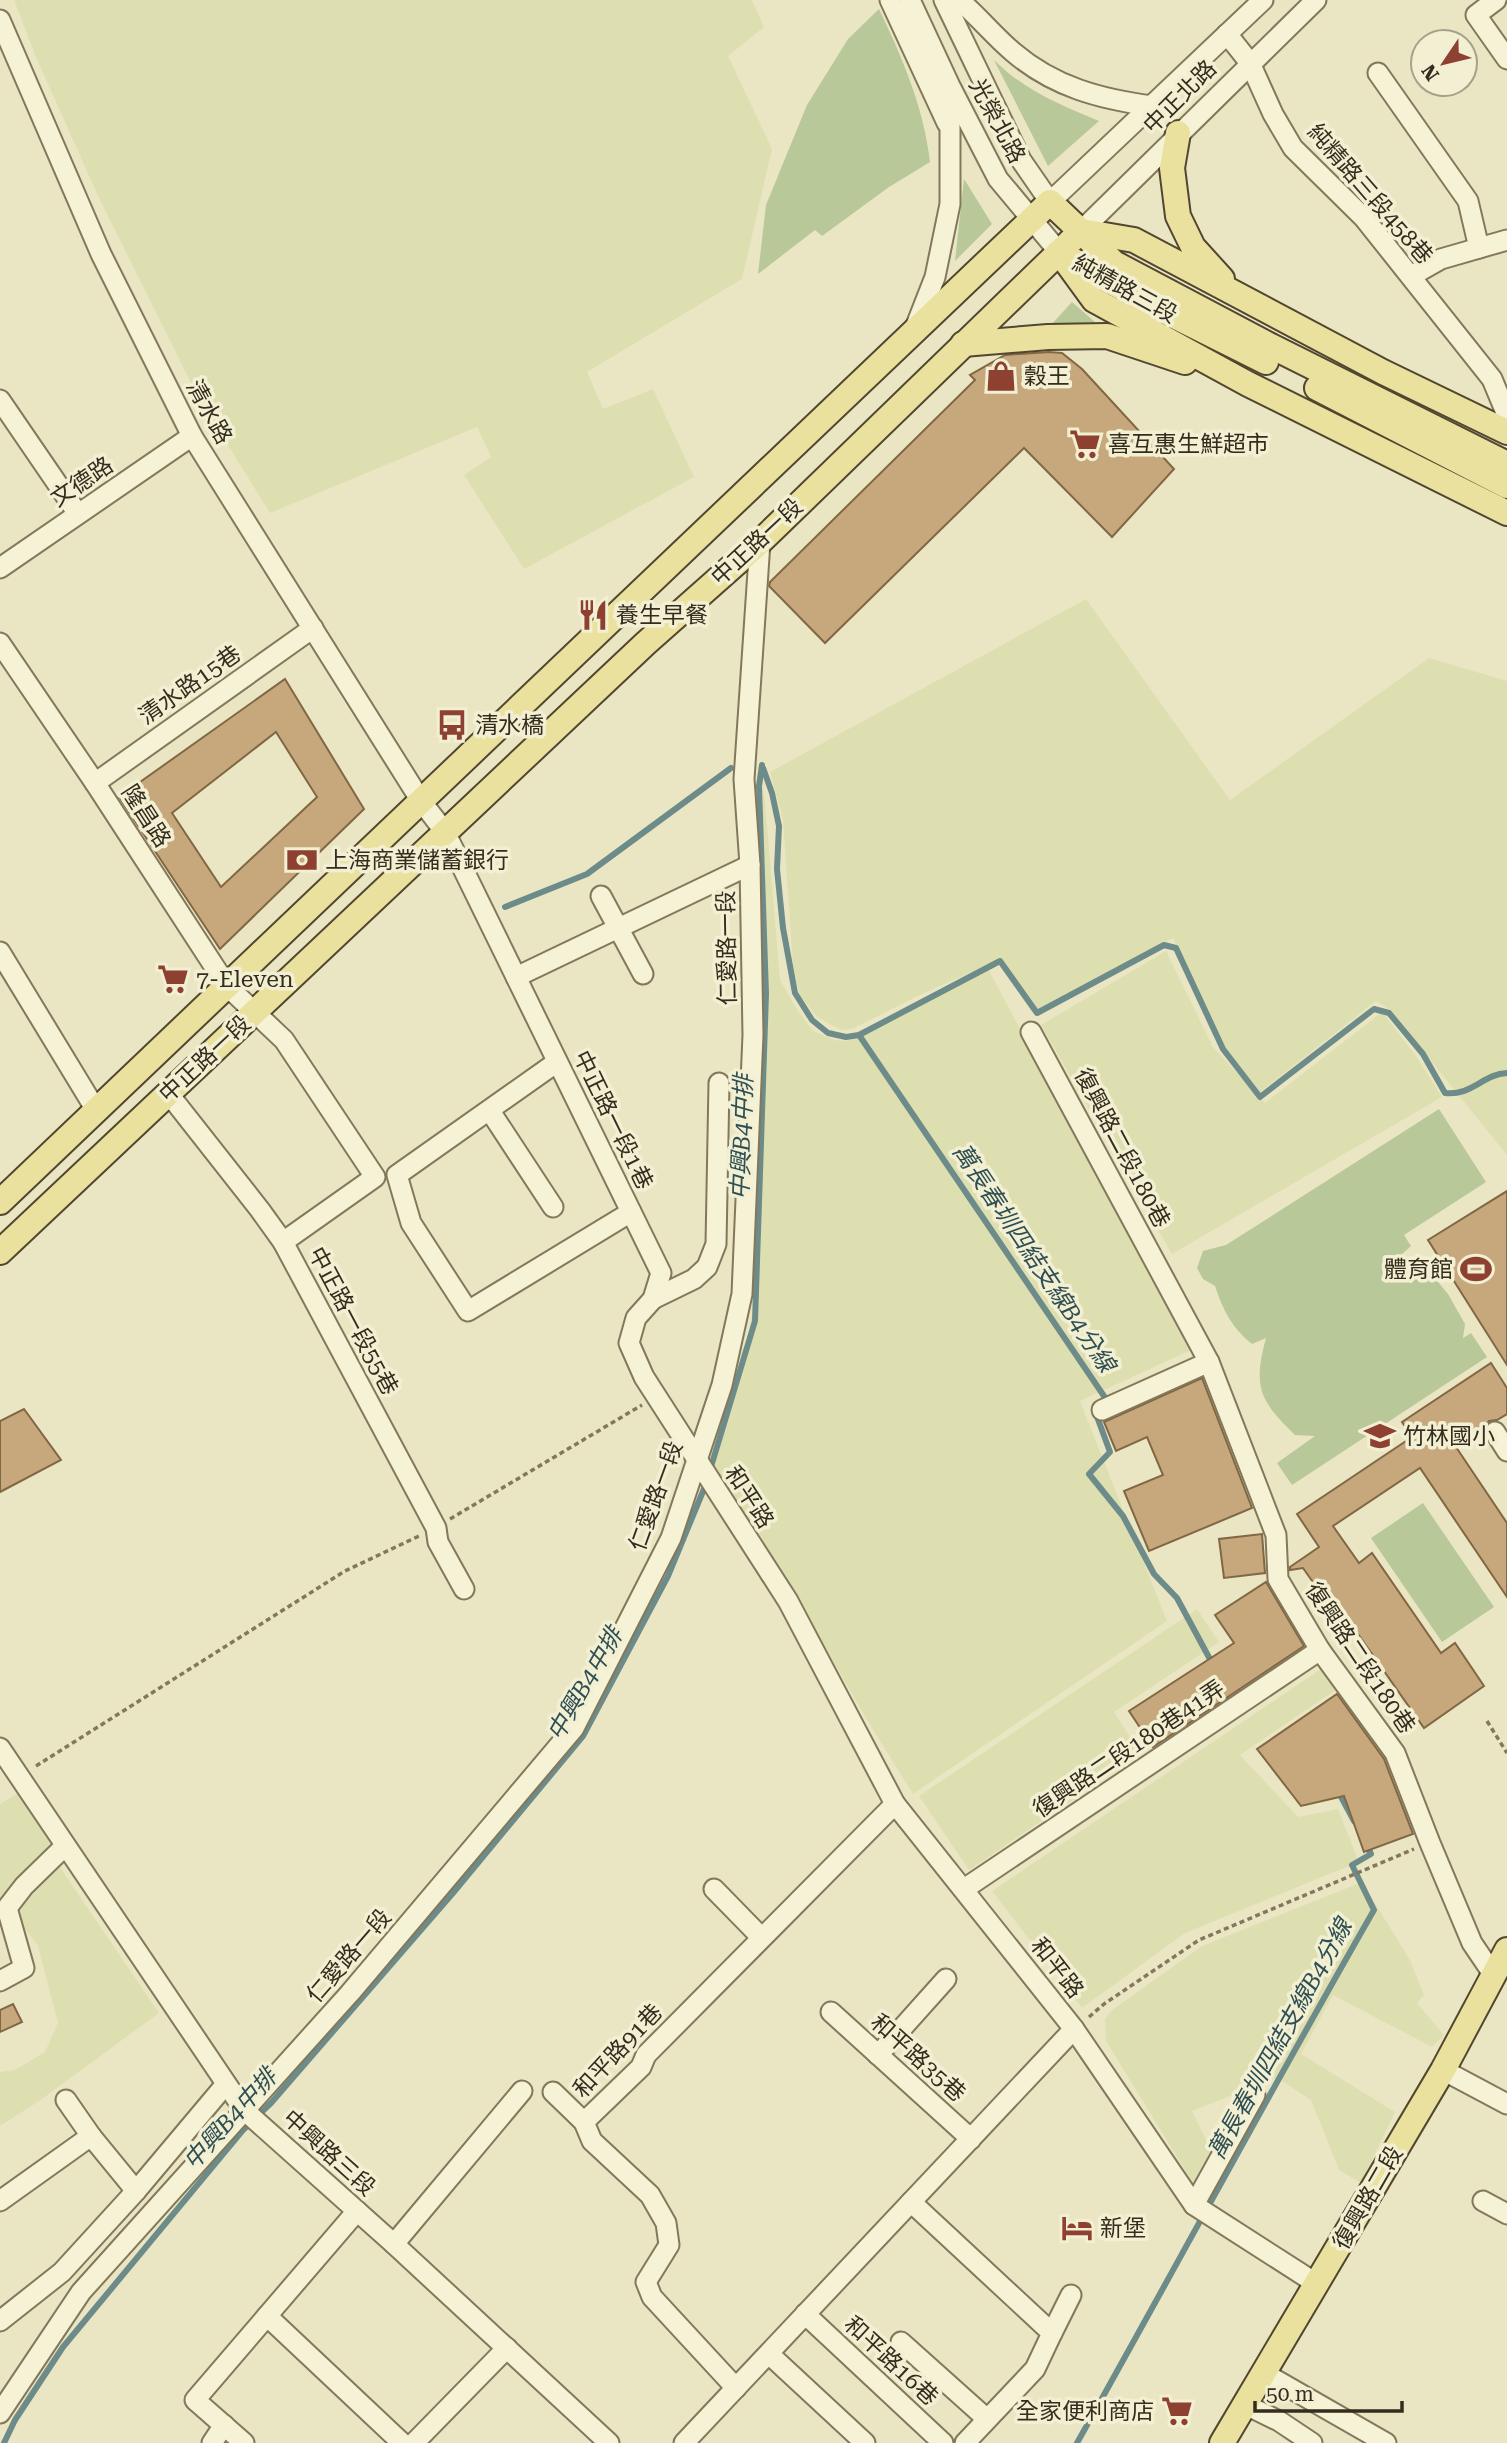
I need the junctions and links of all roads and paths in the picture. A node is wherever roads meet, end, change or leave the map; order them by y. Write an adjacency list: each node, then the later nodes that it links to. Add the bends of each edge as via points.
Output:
1 (890, 0): 17 (street, 光榮北路)
2 (911, 0): 15 (street, 光榮北路)
3 (944, 0): 19 (street, 光榮北路, via 1021,160)
4 (959, 0): 8 (street)
5 (1263, 0): 10 (street, 中正北路)
6 (1315, 0): 13 (street, 中正北路)
7 (1496, 0): 12 (street, via 1476,15)
8 (971, 6): 16 (street, via 1014,53 1068,87 1109,100)
9 (0, 20): 11 (street, 清水路)
10 (1227, 34): 13 (street, 純精路三段458巷); 16 (street, 中正北路)
11 (4, 46): 33 (street, 清水路)
12 (1507, 59)
13 (1250, 64): 18 (street, 中正北路); 25 (street, 純精路三段458巷, via 1293,148 1364,218)
14 (1378, 72): 23 (street, via 1468,201)
15 (950, 86): 17 (street); 20 (street, 光榮北路, via 998,179)
16 (1152, 106): 19 (street, 中正北路)
17 (951, 131): 27 (street, via 950,204 935,277)
18 (1178, 133): 21 (street, 中正北路); 26 (main road, via 1172,168 1178,215 1193,247 1212,271)
19 (1050, 202): 20 (main road, 中正路一段); 21 (main road, 純精路三段)
20 (1031, 221): 24 (street, 光榮北路); 27 (main road, 中正路一段)
21 (1081, 231): 24 (main road, 中正路一段); 26 (main road, 純精路三段, via 1134,240); 34 (main road, 純精路三段, via 1114,263)
22 (1507, 240): 23 (street)
23 (1479, 248): 25 (street, via 1441,258)
24 (1059, 252): 28 (main road, 中正路一段); 29 (main road, 純精路三段, via 1094,300); 35 (main road, 純精路三段, via 1152,305)
25 (1410, 276): 31 (street, 純精路三段458巷, via 1492,379)
26 (1252, 303): 32 (main road, 純精路三段)
27 (913, 333): 43 (main road, 中正路一段)
28 (962, 344): 29 (main road, via 1107,336); 38 (main road, 中正路一段)
29 (1248, 384): 36 (main road, 純精路三段)
30 (0, 400): 37 (street)
31 (1507, 415)
32 (1507, 432)
33 (192, 436): 37 (street, 文德路); 40 (street, 清水路)
34 (1507, 464)
35 (1507, 486)
36 (1507, 513)
37 (78, 514): 39 (street, 文德路)
38 (760, 542): 44 (main road, 中正路一段); 45 (street, 仁愛路一段, via 744,779)
39 (0, 568)
40 (313, 628): 42 (street, 清水路15巷); 43 (street, 清水路)
41 (0, 643): 42 (street, 隆昌路)
42 (95, 783): 51 (street, 隆昌路)
43 (421, 801): 44 (street, 中正路一段1巷); 51 (main road, 中正路一段)
44 (445, 832): 50 (street, 中正路一段1巷); 52 (main road, 中正路一段)
45 (750, 865): 47 (street); 70 (street, 仁愛路一段, via 753,1035 742,1294 722,1385)
46 (601, 896): 47 (street)
47 (619, 928): 49 (street); 50 (street)
48 (0, 952): 57 (street)
49 (643, 974)
50 (516, 977): 54 (street, 中正路一段1巷)
51 (227, 986): 52 (street, 隆昌路); 57 (main road, 中正路一段)
52 (254, 1012): 56 (main road, 中正路一段); 62 (street, 隆昌路, via 284,1040 375,1177)
53 (1031, 1032): 65 (street, 復興路二段180巷)
54 (557, 1062): 58 (street); 61 (street, 中正路一段1巷)
55 (719, 1083): 64 (street, via 716,1244 706,1267 694,1279)
56 (168, 1093): 62 (street, 中正路一段55巷); 63 (main road, 中正路一段)
57 (96, 1110): 59 (main road, 中正路一段)
58 (490, 1111): 60 (street); 61 (street, via 397,1175 411,1223 468,1311)
59 (0, 1202)
60 (553, 1207)
61 (631, 1212): 64 (street, 中正路一段1巷, via 661,1273)
62 (283, 1242): 71 (street, 中正路一段55巷)
63 (0, 1252)
64 (653, 1299): 66 (street, 中正路一段1巷, via 636,1318 629,1343)
65 (1209, 1362): 67 (street); 73 (street, 復興路二段180巷, via 1276,1535 1278,1579)
66 (656, 1396): 70 (street, 中正路一段1巷); 71 (path)
67 (1101, 1410)
68 (1495, 1432): 69 (street)
69 (1507, 1451)
70 (696, 1460): 78 (street, 和平路, via 788,1601); 98 (street, 仁愛路一段, via 671,1538 574,1728 367,1973)
71 (436, 1528): 72 (street, 中正路一段55巷, via 438,1542); 77 (path, via 345,1571)
72 (464, 1590)
73 (1320, 1650): 79 (street, 復興路二段180巷, via 1395,1753); 82 (street, 復興路二段180巷41弄)
74 (1487, 1721): 76 (path)
75 (0, 1748): 77 (street, 中興路三段)
76 (1507, 1753)
77 (19, 1777): 80 (street, 中興路三段)
78 (895, 1804): 82 (street, 和平路); 83 (street, 和平路91巷)
79 (1430, 1843): 85 (street, 復興路二段180巷, via 1472,1943); 89 (path, via 1199,1940)
80 (65, 1846): 87 (street, via 7,1908 24,1968); 92 (street, 中興路三段)
81 (714, 1889): 83 (street)
82 (964, 1889): 89 (street, 和平路)
83 (761, 1937): 99 (street, 和平路91巷)
84 (1507, 1950): 85 (main road, 復興路二段)
85 (1493, 1974): 91 (main road, 復興路二段)
86 (946, 1979): 90 (street)
87 (0, 1981)
88 (831, 2012): 90 (street, 和平路35巷)
89 (1074, 2029): 101 (street, 和平路); 106 (street)
90 (878, 2055): 101 (street, 和平路35巷)
91 (1443, 2070): 97 (street); 111 (main road, 復興路二段)
92 (226, 2084): 98 (street, 中興路三段); 102 (street)
93 (522, 2091): 109 (street)
94 (554, 2092): 99 (street)
95 (1255, 2095): 106 (street)
96 (66, 2100): 100 (street)
97 (1507, 2104)
98 (244, 2110): 107 (street, 中興路三段); 112 (street, 仁愛路一段)
99 (584, 2122): 122 (street, 和平路91巷, via 592,2141 650,2195 666,2224 669,2245 646,2282 652,2297)
100 (91, 2136): 102 (street); 103 (street)
101 (971, 2139): 105 (street, 和平路)
102 (136, 2191): 110 (street)
103 (0, 2201)
104 (1483, 2201): 108 (street)
105 (911, 2202): 114 (street, 和平路); 117 (street)
106 (1194, 2206): 111 (street)
107 (357, 2211): 109 (street, 中興路三段); 115 (street)
108 (1507, 2214)
109 (394, 2244): 119 (street, 中興路三段)
110 (62, 2272): 112 (street); 116 (street)
111 (1317, 2284): 121 (main road, 復興路二段)
112 (81, 2292): 124 (street, 仁愛路一段)
113 (1071, 2295): 117 (street)
114 (805, 2314): 120 (street, 和平路); 134 (street, 和平路16巷)
115 (267, 2316): 126 (street, via 195,2400); 129 (street)
116 (0, 2321)
117 (1052, 2333): 125 (street, via 1035,2369)
118 (901, 2342): 125 (street)
119 (507, 2348): 130 (street); 131 (street, 中興路三段)
120 (769, 2354): 122 (street, 和平路); 133 (street)
121 (1262, 2372): 123 (main road, 復興路二段); 138 (street)
122 (736, 2388): 132 (street, 和平路)
123 (1246, 2405): 136 (main road, 復興路二段); 137 (street)
124 (0, 2413)
125 (987, 2419): 135 (street)
126 (224, 2425): 127 (street); 128 (street)
127 (212, 2443)
128 (244, 2443)
129 (402, 2443)
130 (414, 2443)
131 (609, 2443)
132 (684, 2443)
133 (865, 2443)
134 (943, 2443)
135 (964, 2443)
136 (1222, 2443)
137 (1312, 2443)
138 (1386, 2443)

